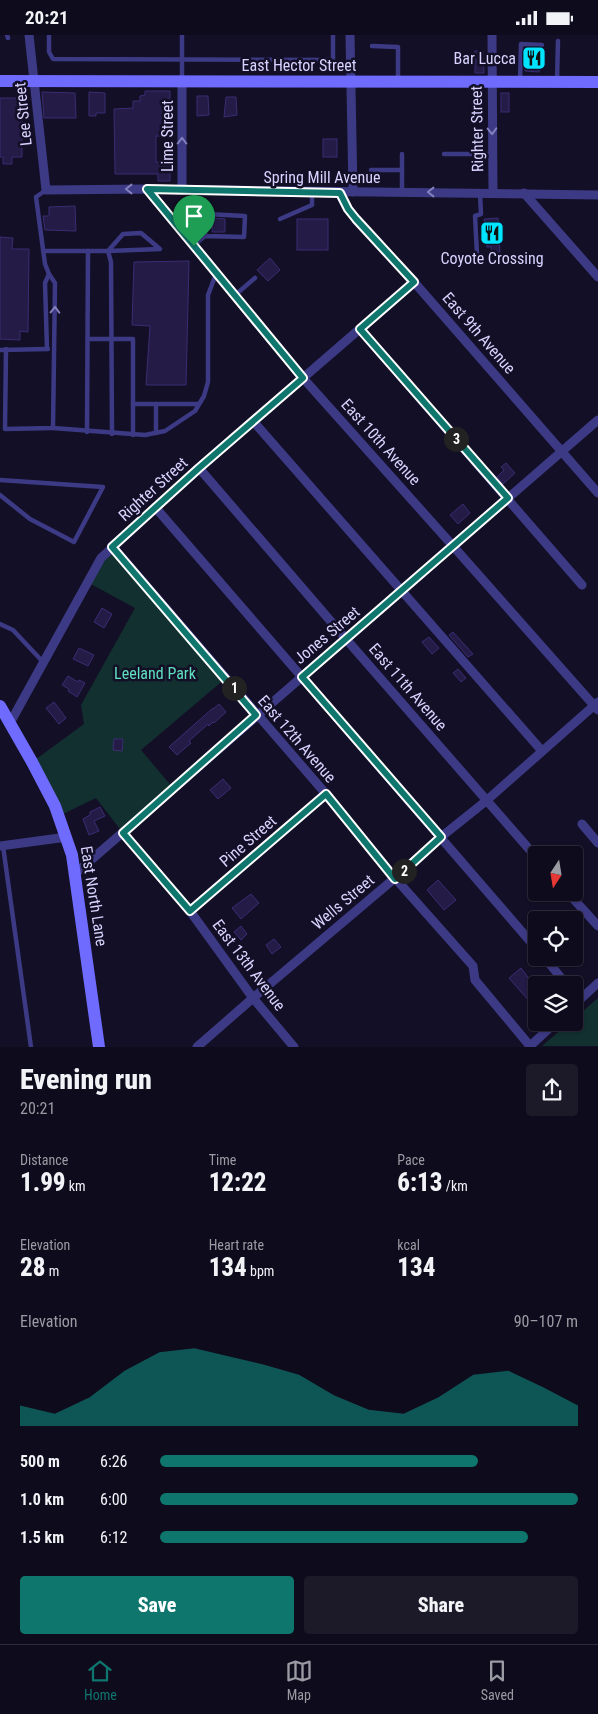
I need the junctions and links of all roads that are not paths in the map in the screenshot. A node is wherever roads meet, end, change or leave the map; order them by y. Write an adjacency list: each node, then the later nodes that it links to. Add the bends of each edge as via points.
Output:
1 (29, 35): 12 (street, Lee Street)
2 (50, 35): 10 (lane, via 53,59)
3 (182, 35): 10 (lane)
4 (333, 35): 10 (lane, via 333,60)
5 (350, 35): 14 (street)
6 (492, 35): 16 (street, Righter Street)
7 (558, 41): 18 (lane)
8 (542, 45): 17 (lane, via 521,44)
9 (372, 47): 15 (lane, via 398,47)
10 (182, 59): 13 (lane)
11 (0, 81): 12 (main road, East Hector Street)
12 (35, 81): 13 (main road, East Hector Street); 26 (street, Lee Street)
13 (182, 81): 14 (main road, East Hector Street); 27 (street, Lime Street, one-way to 13)
14 (352, 81): 15 (main road, East Hector Street); 29 (street)
15 (398, 82): 16 (main road, East Hector Street)
16 (491, 82): 17 (main road, East Hector Street); 22 (street, Righter Street, one-way to 22)
17 (520, 82): 18 (main road, East Hector Street)
18 (557, 82): 19 (main road, East Hector Street)
19 (598, 82)
20 (402, 154): 24 (lane)
21 (444, 154): 22 (lane)
22 (492, 154): 33 (street, Righter Street)
23 (371, 170): 24 (lane)
24 (402, 170): 30 (lane)
25 (147, 189): 26 (street, Spring Mill Avenue, one-way to 26); 27 (street, Spring Mill Avenue); 38 (street, East 10th Avenue)
26 (46, 190): 39 (lane, via 36,197)
27 (182, 190): 28 (street, Spring Mill Avenue)
28 (312, 192): 31 (street, Spring Mill Avenue); 36 (lane, via 312,205)
29 (353, 192): 30 (street, Spring Mill Avenue); 31 (street, Spring Mill Avenue)
30 (402, 192): 32 (street, Spring Mill Avenue, one-way to 30)
31 (340, 193): 47 (street, East 9th Avenue, via 356,219)
32 (480, 193): 33 (street, Spring Mill Avenue); 42 (lane, via 481,215 475,216)
33 (493, 193): 34 (street, Spring Mill Avenue)
34 (524, 193): 35 (street, Spring Mill Avenue); 45 (street)
35 (598, 195)
36 (280, 219)
37 (205, 236): 37 (lane, via 206,215 245,215 244,237); 38 (lane)
38 (194, 246): 44 (street, East 10th Avenue)
39 (43, 251): 40 (lane); 43 (lane)
40 (88, 251): 41 (lane); 50 (lane)
41 (108, 251): 41 (lane, via 123,234 142,233 160,249); 51 (lane, via 111,262)
42 (477, 254)
43 (49, 274): 52 (lane, one-way to 43, via 55,283); 54 (lane, via 45,283)
44 (216, 274): 48 (street, East 10th Avenue); 58 (lane, via 208,295 208,382)
45 (598, 277)
46 (255, 278): 48 (lane)
47 (414, 282): 49 (street, Righter Street); 66 (street, East 9th Avenue)
48 (234, 296): 55 (street, East 10th Avenue)
49 (360, 329): 55 (street, Righter Street); 71 (street)
50 (88, 339): 51 (lane); 62 (lane)
51 (111, 339): 56 (lane, via 134,339); 64 (lane)
52 (54, 348): 54 (lane); 61 (lane)
53 (3, 349): 54 (lane); 61 (lane, via 5,429)
54 (47, 349)
55 (303, 378): 60 (street, Righter Street); 73 (street, East 10th Avenue)
56 (133, 404): 57 (lane); 65 (lane)
57 (156, 404): 58 (lane); 63 (lane)
58 (199, 404): 63 (lane, via 195,411)
59 (598, 420): 66 (street, Jones Street)
60 (253, 421): 67 (street, Righter Street); 76 (street)
61 (53, 428): 62 (lane)
62 (87, 432): 64 (lane)
63 (156, 433): 65 (lane)
64 (112, 434): 65 (lane)
65 (133, 435)
66 (562, 450): 69 (street, East 9th Avenue); 71 (street, Jones Street)
67 (199, 468): 72 (street, Righter Street); 78 (street, East 11th Avenue)
68 (0, 480): 70 (lane, via 103,487 74,542 30,519)
69 (598, 493)
70 (0, 495)
71 (508, 498): 73 (street, Jones Street); 75 (street)
72 (155, 507): 74 (street, Righter Street); 80 (street)
73 (454, 546): 76 (street, Jones Street); 82 (street, East 10th Avenue)
74 (112, 547): 79 (street, Righter Street, via 93,570); 83 (street, East 12th Avenue)
75 (582, 585)
76 (400, 592): 78 (street, Jones Street); 85 (street)
77 (0, 624): 79 (lane, via 13,631)
78 (346, 639): 80 (street, Jones Street); 87 (street, East 11th Avenue)
79 (43, 662): 84 (street, Righter Street)
80 (302, 677): 83 (street, Jones Street); 91 (street)
81 (0, 706): 84 (main road, East North Lane)
82 (597, 706): 85 (street, Wells Street)
83 (256, 715): 86 (street, East 12th Avenue); 89 (street, Jones Street)
84 (10, 723): 90 (main road, East North Lane, via 46,788)
85 (542, 751): 87 (street, Wells Street)
86 (326, 794): 96 (street, East 12th Avenue); 98 (street, Pine Street)
87 (486, 801): 91 (street, Wells Street); 94 (street, East 11th Avenue)
88 (582, 824): 92 (street)
89 (123, 833): 95 (street, Jones Street); 98 (street, East 13th Avenue)
90 (67, 837): 93 (street); 95 (main road, East North Lane)
91 (441, 837): 96 (street, Wells Street); 100 (street)
92 (598, 843)
93 (2, 846): 109 (lane)
94 (528, 848)
95 (76, 873): 107 (main road, East North Lane)
96 (395, 879): 105 (street, Wells Street); 108 (street, East 12th Avenue, via 473,966 475,980)
97 (575, 901): 99 (street)
98 (190, 911): 105 (street, East 13th Avenue)
99 (598, 927)
100 (528, 940)
101 (551, 966): 102 (street)
102 (560, 976)
103 (598, 983): 104 (street)
104 (583, 994)
105 (253, 997): 110 (street, Wells Street); 111 (street, East 13th Avenue)
106 (546, 1031): 108 (street)
107 (99, 1046)
108 (529, 1046)
109 (31, 1047)
110 (198, 1047)
111 (294, 1047)

